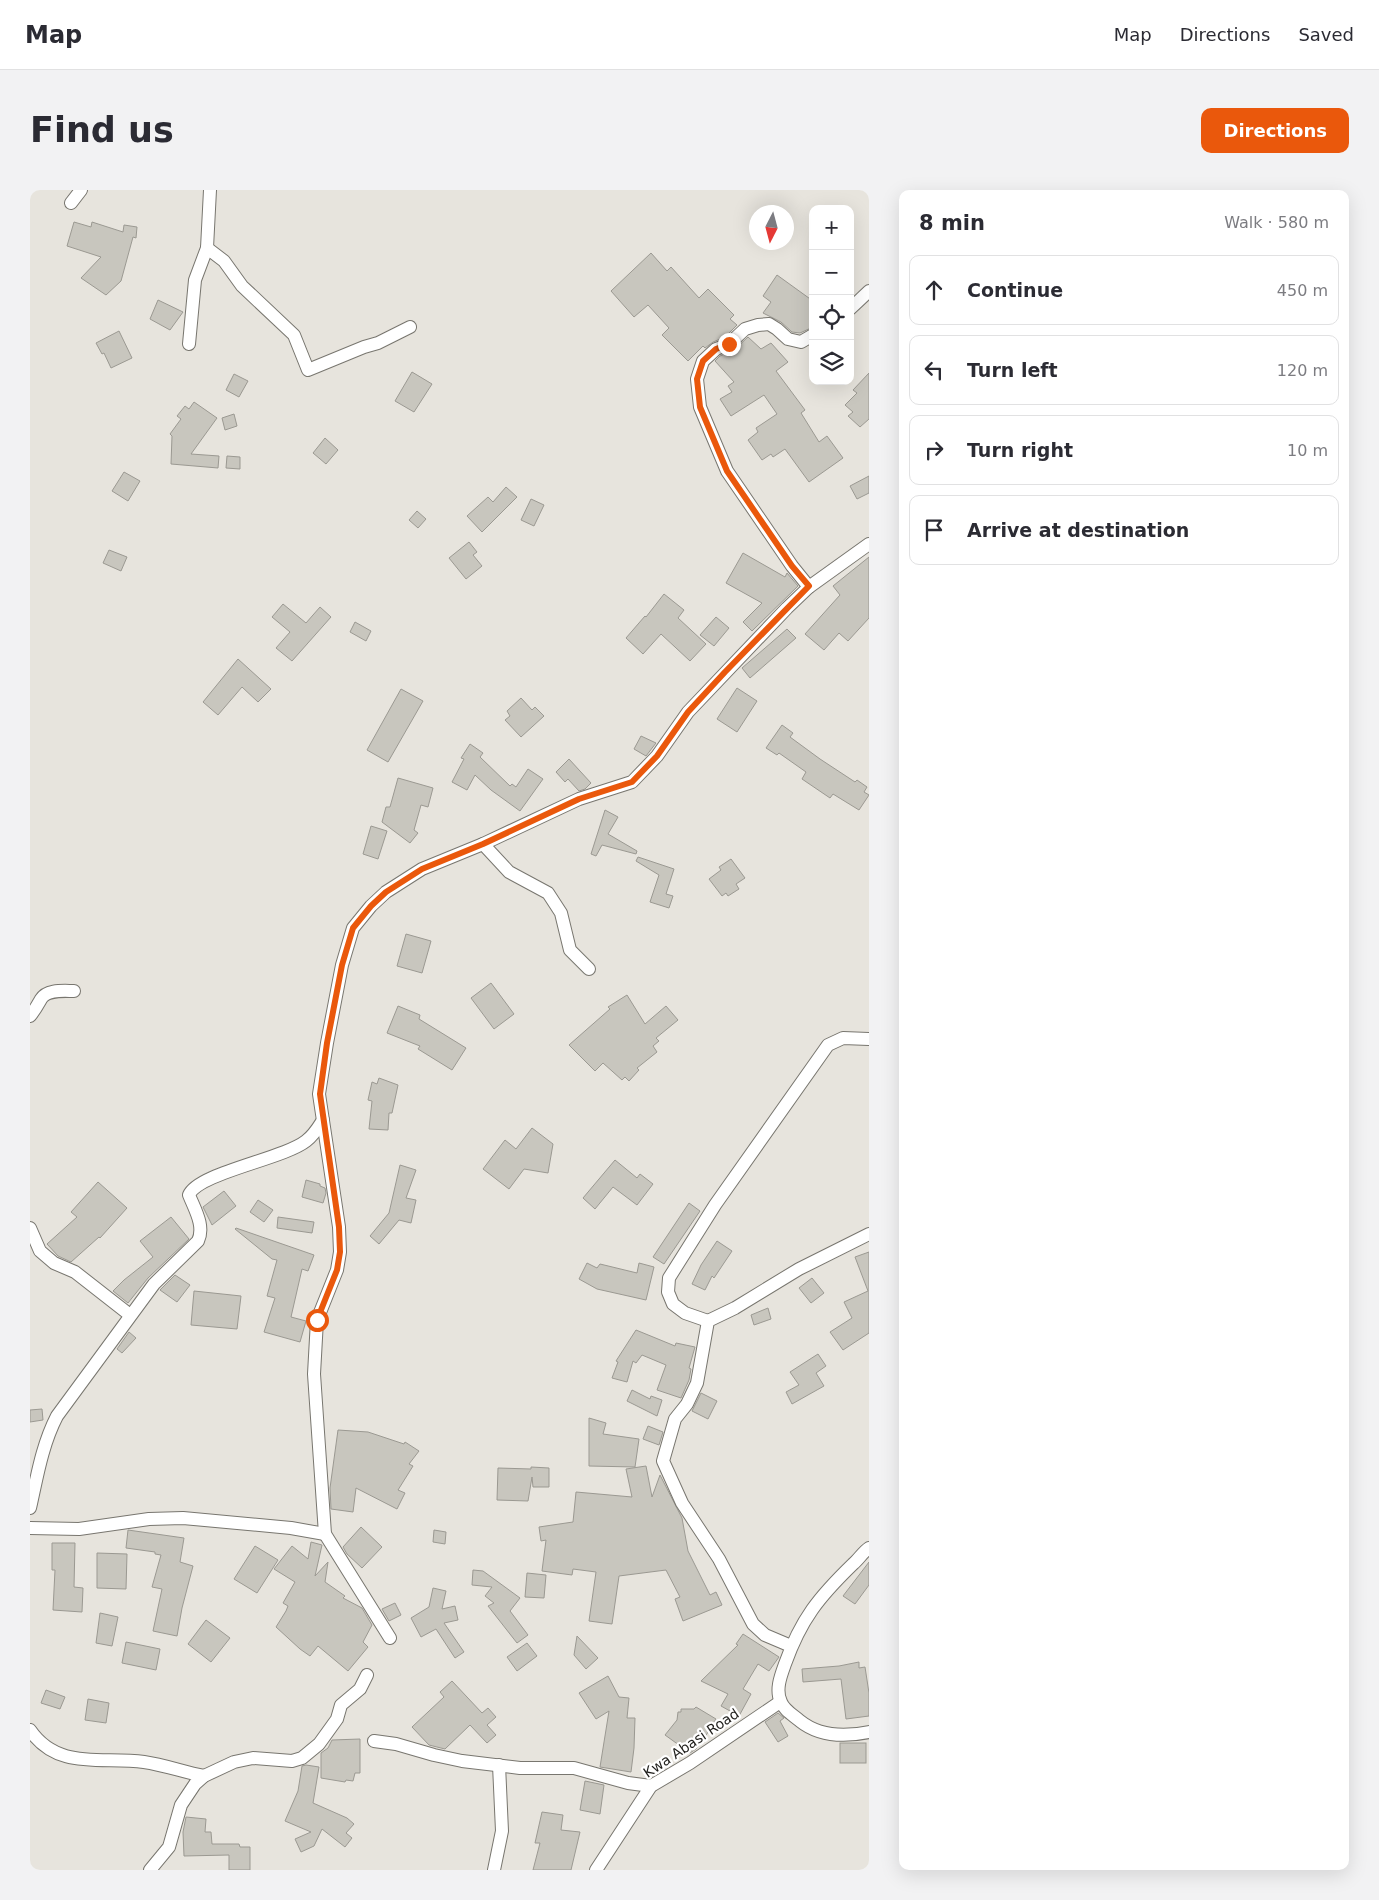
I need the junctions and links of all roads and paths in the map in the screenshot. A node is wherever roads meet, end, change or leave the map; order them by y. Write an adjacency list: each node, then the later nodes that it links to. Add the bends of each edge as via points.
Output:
1 (82, 190): 3 (street)
2 (210, 190): 4 (street)
3 (70, 203)
4 (207, 248): 7 (street, via 224,261 242,286 294,335 308,370); 9 (street, via 195,280)
5 (869, 291): 6 (street)
6 (854, 305)
7 (410, 327)
8 (809, 337): 11 (street, via 801,342 788,339 769,324 745,329 703,361 697,379 700,407 727,471 787,560)
9 (189, 344)
10 (869, 544): 11 (street)
11 (809, 586): 12 (street, via 688,712 657,756 632,782 579,799)
12 (483, 844): 13 (street, via 509,872 548,893 561,913 570,950); 17 (street, via 422,869 386,892 353,928 342,965 327,1043 320,1094)
13 (589, 969)
14 (74, 991): 15 (street, via 53,992 42,997)
15 (30, 1016)
16 (869, 1040): 21 (street, via 843,1038 828,1045 715,1205 669,1278 668,1292 673,1304 685,1313)
17 (323, 1120): 20 (street, via 306,1142 198,1184 191,1190 189,1195 202,1233 198,1242 154,1284); 24 (street, via 340,1252 337,1270 317,1320 314,1374)
18 (30, 1228): 20 (street, via 40,1251 54,1263 75,1272)
19 (869, 1234): 21 (street)
20 (130, 1315): 22 (street, via 49,1430)
21 (708, 1321): 27 (street, via 697,1383 675,1419 663,1461 682,1503 719,1559 753,1624 766,1635)
22 (30, 1508)
23 (30, 1528): 24 (street, via 78,1529 183,1518)
24 (325, 1534): 26 (street)
25 (869, 1548): 27 (street, via 819,1598)
26 (390, 1638)
27 (791, 1646): 29 (street, via 780,1681)
28 (367, 1675): 34 (street, via 360,1689 341,1705 337,1719 319,1744 302,1758 252,1758 234,1762)
29 (780, 1702): 31 (street, via 814,1730 839,1735); 35 (street, Kwa Abasi Road)
30 (30, 1730): 34 (street, via 54,1752 67,1756 88,1761 141,1761)
31 (869, 1732)
32 (374, 1741): 33 (street, via 462,1761)
33 (499, 1765): 35 (street, via 574,1768); 37 (street, via 502,1831)
34 (204, 1776): 36 (street, via 181,1805 169,1847)
35 (651, 1786): 38 (street, Kwa Abasi Road)
36 (150, 1870)
37 (494, 1870)
38 (596, 1870)

